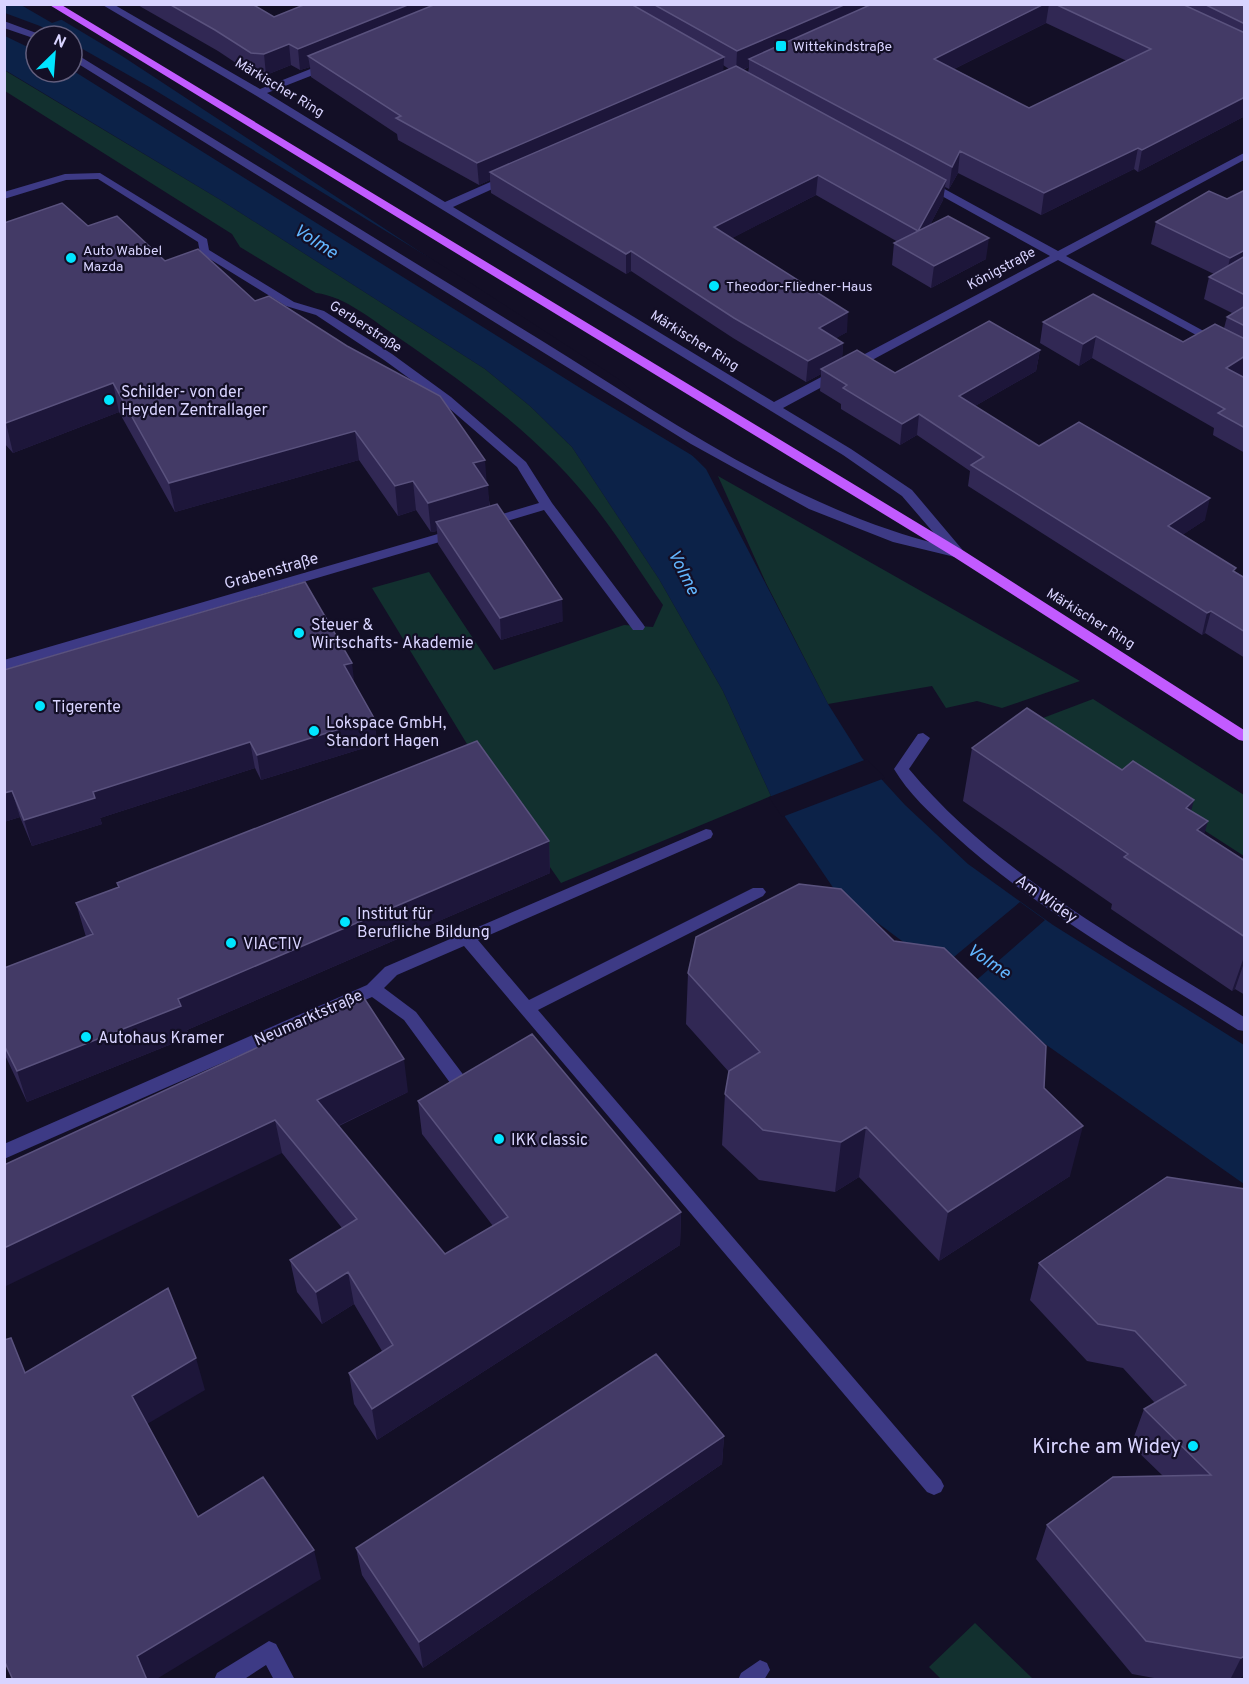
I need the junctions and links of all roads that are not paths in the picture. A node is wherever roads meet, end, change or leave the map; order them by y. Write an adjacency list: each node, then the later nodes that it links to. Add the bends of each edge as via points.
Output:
1 (52, 4): 17 (main road)
2 (105, 4): 7 (street, Märkischer Ring)
3 (4, 24): 4 (street)
4 (24, 32)
5 (337, 62): 7 (street)
6 (84, 63): 17 (street, via 674,428 814,506 898,539)
7 (259, 93): 12 (street, Märkischer Ring)
8 (1245, 156): 13 (street, Königstraße)
9 (521, 172): 12 (street)
10 (912, 175): 13 (street)
11 (4, 196): 16 (street, Gerberstraße, via 65,177 100,176 203,241 204,251 290,304 320,313 447,400 522,465)
12 (446, 206): 15 (street, Märkischer Ring)
13 (1057, 254): 14 (street); 15 (street, Königstraße)
14 (1245, 358)
15 (773, 408): 17 (street, Märkischer Ring, via 907,494)
16 (547, 505): 18 (street, Gerberstraße); 19 (street, Grabenstraße)
17 (959, 554): 20 (main road, Märkischer Ring)
18 (638, 627)
19 (4, 665)
20 (1245, 736)
21 (923, 738): 27 (street, Am Widey, via 901,769 966,839 1046,899)
22 (706, 834): 24 (street, Neumarktstraße)
23 (758, 892): 26 (street)
24 (467, 938): 25 (street, Neumarktstraße, via 391,971); 26 (street)
25 (373, 989): 28 (street, via 410,1016); 29 (street, Neumarktstraße)
26 (526, 1009): 30 (street)
27 (1245, 1025)
28 (462, 1086)
29 (4, 1152)
30 (934, 1486)
31 (224, 1680): 32 (street, via 269,1651)
32 (285, 1680)

